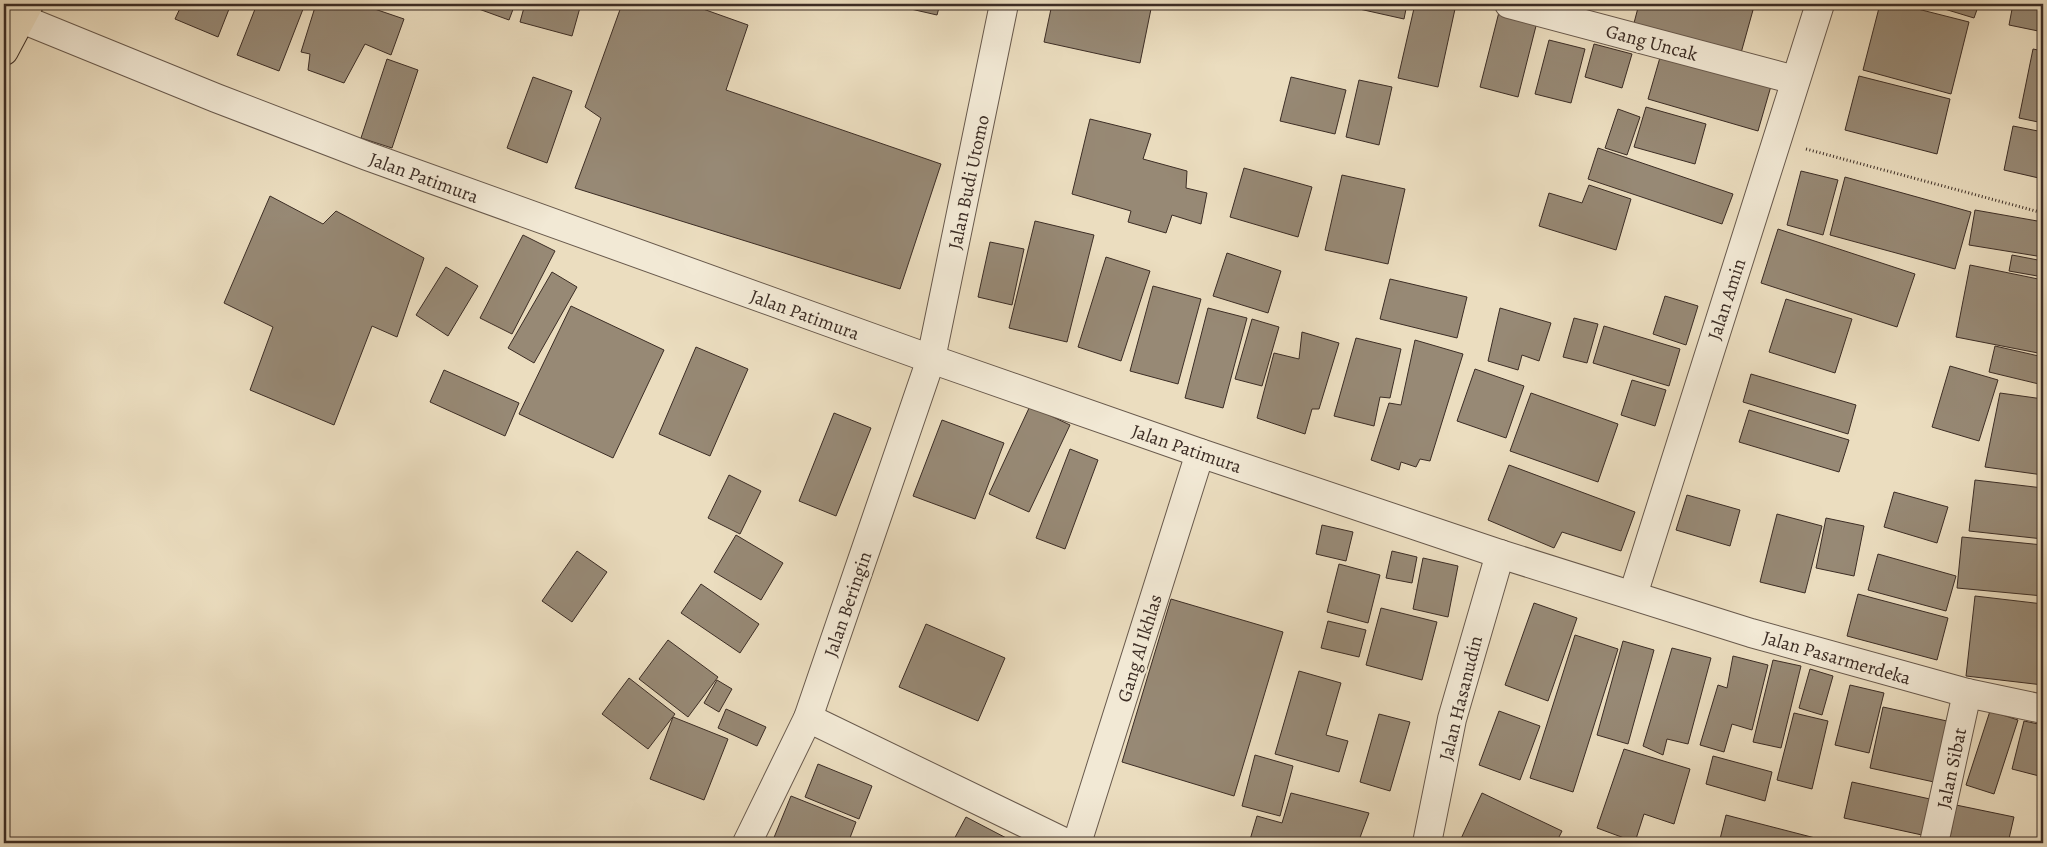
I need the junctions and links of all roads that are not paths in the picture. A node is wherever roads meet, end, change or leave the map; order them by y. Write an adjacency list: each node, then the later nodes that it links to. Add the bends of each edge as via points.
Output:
1 (1004, 4): 7 (street, Jalan Budi Utomo)
2 (1510, 4): 6 (street, Gang Uncak)
3 (1820, 4): 6 (street, Jalan Amin)
4 (26, 11): 5 (main road, Jalan Patimura); 7 (street, Jalan Patimura, via 216,98 367,156)
5 (4, 51)
6 (1795, 80): 10 (street, Jalan Amin)
7 (931, 359): 8 (street, Jalan Patimura); 13 (street, Jalan Beringin)
8 (1200, 453): 9 (street, Jalan Patimura); 16 (street, Gang Al Ikhlas)
9 (1500, 554): 10 (street, Jalan Patimura); 17 (street, Jalan Hasanudin, via 1452,718)
10 (1633, 595): 11 (street, Jalan Pasarmerdeka, via 1751,633)
11 (1967, 693): 12 (street, Jalan Pasarmerdeka); 18 (street, Jalan Sibat)
12 (2043, 709)
13 (808, 718): 14 (street, Jalan Beringin); 15 (street)
14 (748, 843)
15 (1066, 843)
16 (1077, 843)
17 (1427, 843)
18 (1934, 843)

